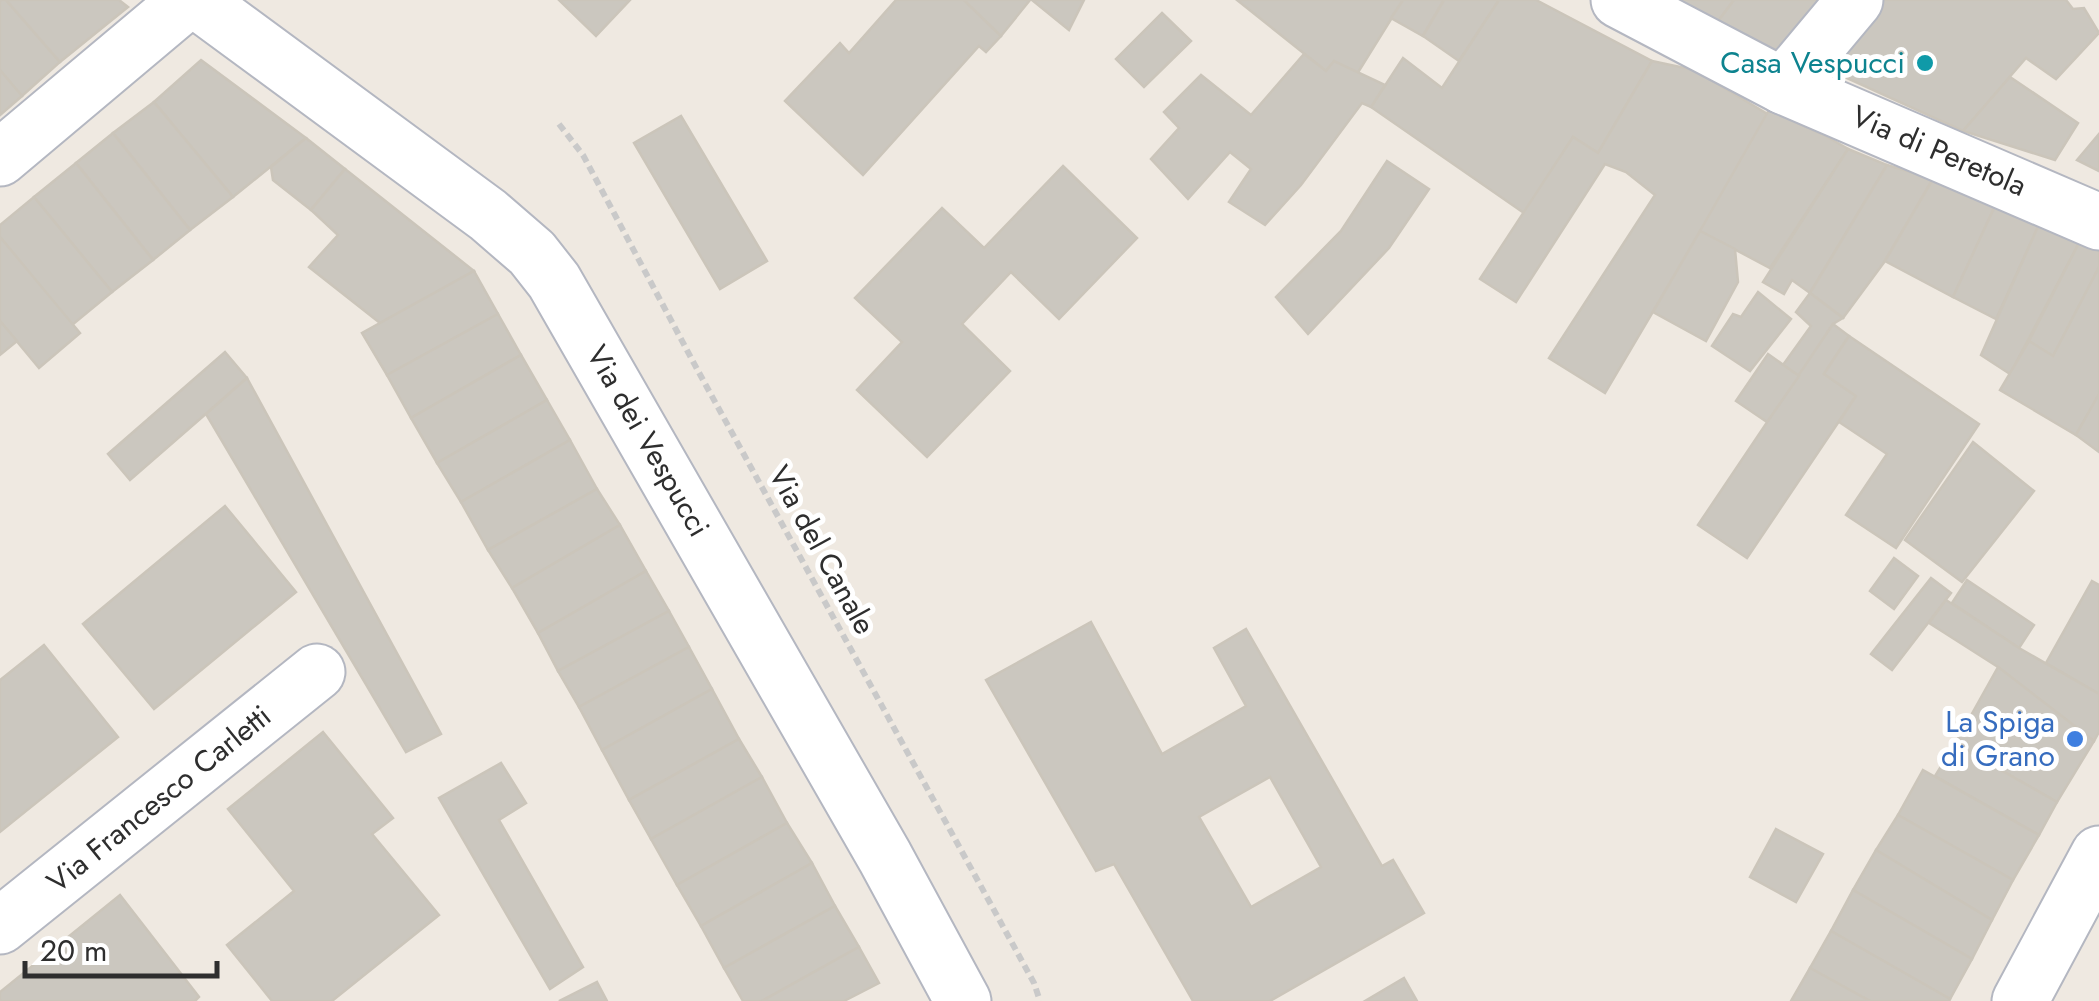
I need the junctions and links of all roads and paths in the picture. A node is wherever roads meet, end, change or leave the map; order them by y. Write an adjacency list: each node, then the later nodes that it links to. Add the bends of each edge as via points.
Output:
1 (192, 0): 6 (street, Via dei Vespucci); 11 (street, Via dei Vespucci, via 488,215 554,281)
2 (1619, 0): 4 (street, Via di Peretola)
3 (1855, 0): 4 (street)
4 (1783, 86): 7 (street, Via di Peretola)
5 (559, 124): 12 (path, Via del Canale, via 583,154)
6 (0, 158)
7 (2099, 222)
8 (317, 672): 10 (street, Via Francesco Carletti)
9 (2099, 854): 13 (street)
10 (0, 926)
11 (963, 1001)
12 (1040, 1001)
13 (2020, 1001)

